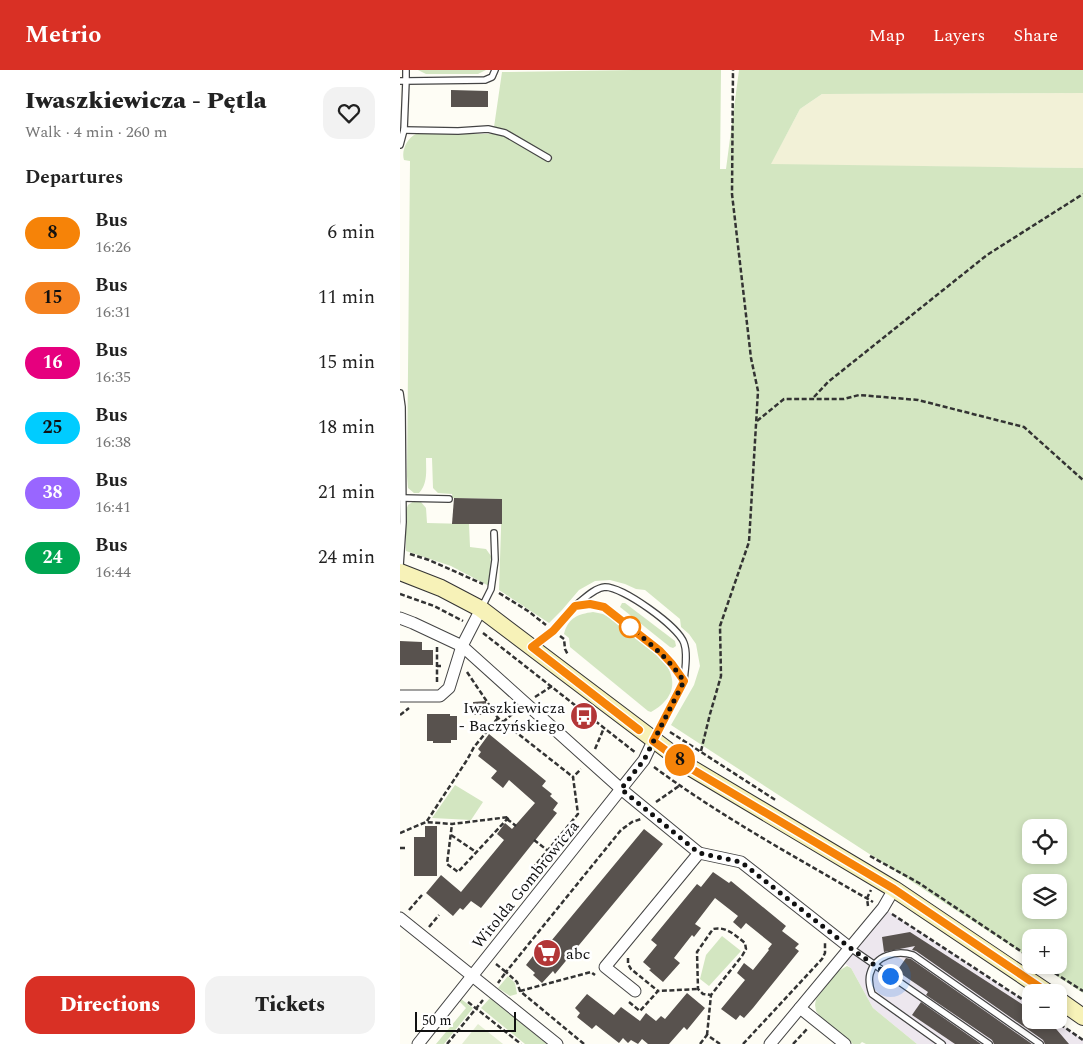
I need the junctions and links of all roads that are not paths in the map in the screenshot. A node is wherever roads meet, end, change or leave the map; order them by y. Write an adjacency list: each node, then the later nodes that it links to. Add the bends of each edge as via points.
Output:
1 (406, 70): 3 (lane)
2 (495, 70): 3 (lane, via 492,77 484,80)
3 (403, 81): 4 (lane)
4 (404, 130): 5 (lane); 7 (lane, via 506,133)
5 (401, 137): 6 (lane)
6 (400, 146)
7 (548, 158)
8 (400, 393): 9 (lane)
9 (402, 498): 10 (lane); 12 (lane)
10 (449, 499)
11 (494, 533): 15 (lane, via 491,589)
12 (400, 566)
13 (400, 572): 15 (street)
14 (575, 606): 18 (lane, via 553,631); 19 (lane, via 590,604 604,607 660,651); 19 (lane, via 597,589 605,587 640,602 682,637 686,650)
15 (481, 609): 17 (street); 18 (street)
16 (400, 618): 17 (street)
17 (462, 646): 20 (street, via 450,688 440,696); 22 (street)
18 (532, 647): 21 (street)
19 (684, 681): 21 (lane)
20 (400, 696)
21 (656, 733): 22 (street, Witolda Gombrowicza, via 644,760); 24 (street, via 690,768)
22 (621, 789): 23 (street); 28 (street, Witolda Gombrowicza)
23 (699, 853): 26 (street, via 741,862); 30 (street, via 605,967)
24 (894, 889): 26 (street, via 883,908); 29 (street)
25 (404, 915): 28 (street)
26 (849, 947): 27 (lane); 32 (street)
27 (875, 965): 38 (lane, via 870,973 872,994); 39 (lane); 40 (lane, via 884,956 903,952 913,955)
28 (472, 975): 34 (street, Witolda Gombrowicza); 35 (street)
29 (1035, 984)
30 (635, 991)
31 (1067, 1006): 33 (street)
32 (800, 1008): 36 (street); 37 (street)
33 (1083, 1017)
34 (418, 1044)
35 (557, 1044)
36 (770, 1044)
37 (845, 1044)
38 (942, 1044)
39 (989, 1044)
40 (1040, 1044)

